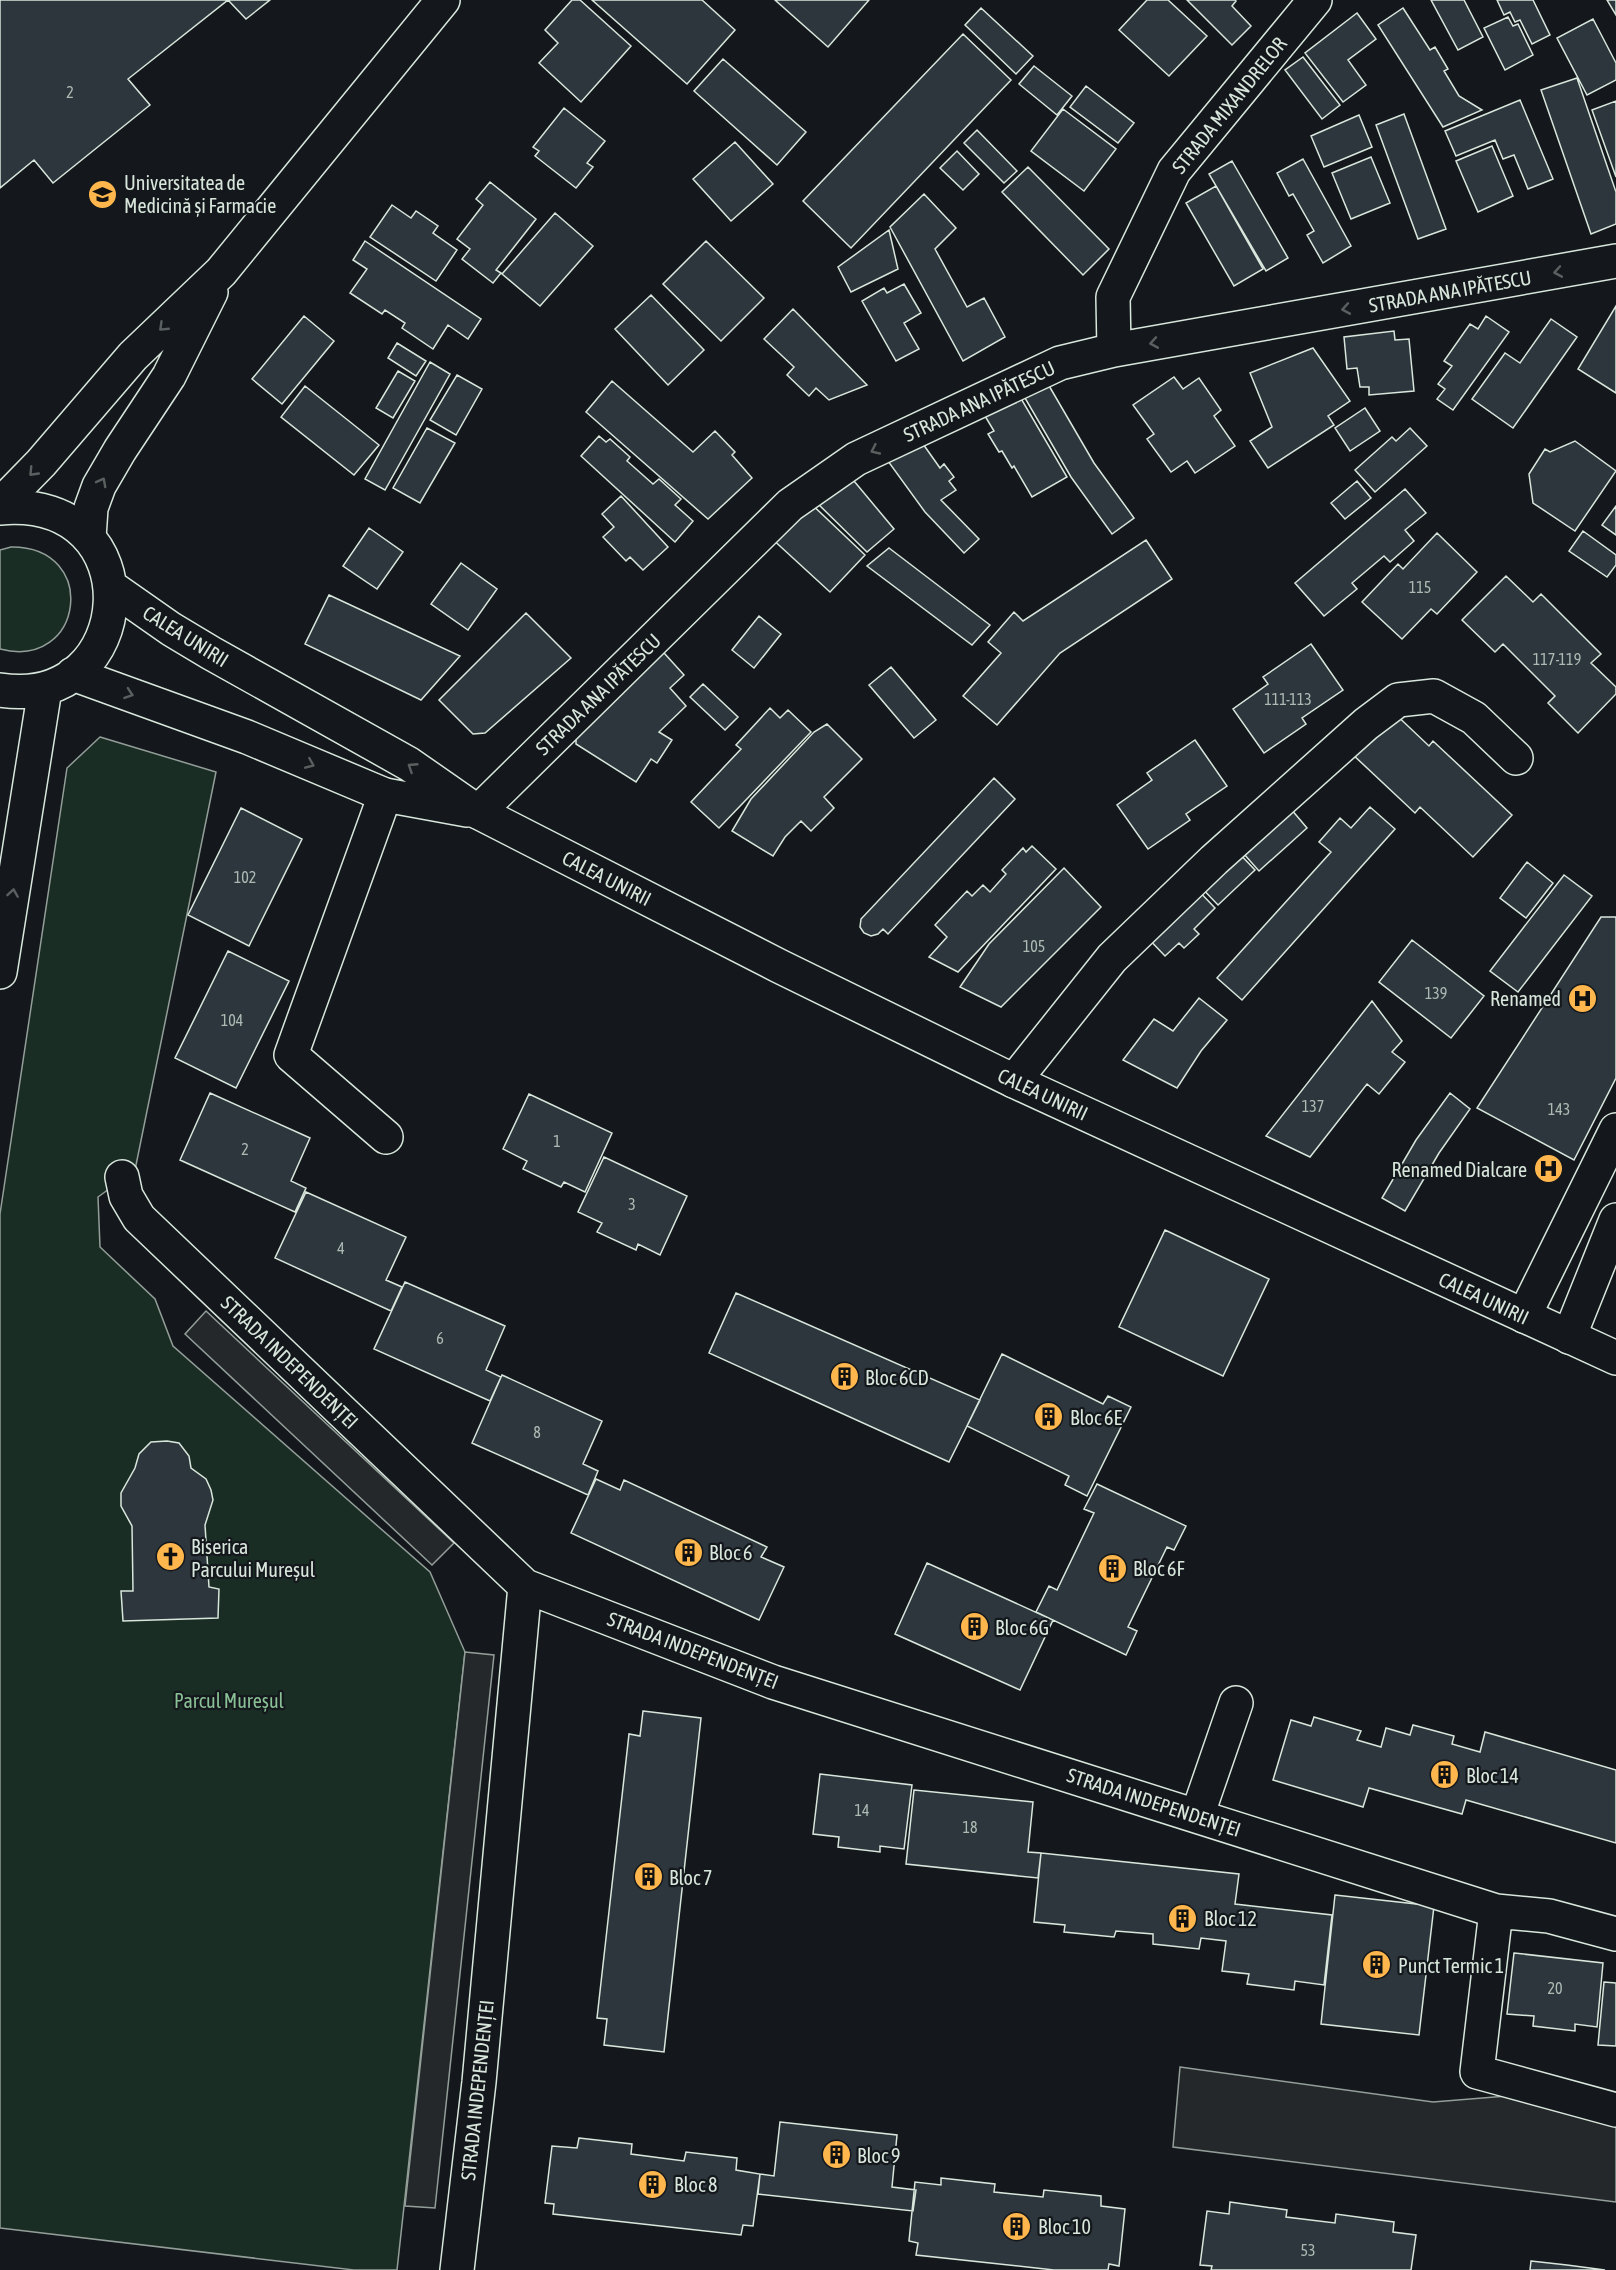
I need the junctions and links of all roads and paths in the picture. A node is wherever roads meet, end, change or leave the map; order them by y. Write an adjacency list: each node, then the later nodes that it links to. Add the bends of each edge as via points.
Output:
1 (443, 0): 4 (street)
2 (1315, 0): 5 (street, STRADA MIXANDRELOR, via 1174,171 1113,297)
3 (1616, 261): 5 (street, STRADA ANA IPĂTESCU, one-way to 5)
4 (221, 272): 6 (street, one-way to 6, via 133,356); 7 (street, one-way to 4, via 91,508 99,486 169,376)
5 (1114, 350): 14 (street, STRADA ANA IPĂTESCU, one-way to 14, via 1060,363 856,459 790,505)
6 (0, 507): 7 (street, via 47,510 70,521)
7 (89, 538): 8 (street, via 104,561)
8 (111, 587): 9 (street, via 111,612 104,636); 14 (street, CALEA UNIRII, one-way to 8, via 409,764 211,653)
9 (73, 675): 10 (street); 13 (street, CALEA UNIRII, one-way to 13, via 238,734)
10 (45, 689): 11 (street, via 17,693); 15 (street, one-way to 10)
11 (0, 690)
12 (1516, 758): 16 (street, via 1474,718 1434,696 1398,700 1214,860 1112,958)
13 (385, 795): 14 (street, CALEA UNIRII); 18 (street, via 291,1055)
14 (478, 812): 16 (street, CALEA UNIRII)
15 (0, 972)
16 (1014, 1081): 21 (street, CALEA UNIRII)
17 (1616, 1130): 21 (street)
18 (386, 1137)
19 (122, 1177): 24 (street, STRADA INDEPENDENȚEI, via 126,1196 139,1218)
20 (1616, 1220): 22 (street)
21 (1524, 1316): 22 (street, CALEA UNIRII)
22 (1569, 1336): 23 (street, CALEA UNIRII)
23 (1616, 1358)
24 (525, 1586): 26 (street, STRADA INDEPENDENȚEI, via 773,1682); 30 (street, STRADA INDEPENDENȚEI, via 480,2070)
25 (1236, 1703): 26 (street)
26 (1197, 1816): 27 (street, STRADA INDEPENDENȚEI)
27 (1496, 1911): 28 (street, STRADA INDEPENDENȚEI, via 1549,1916); 29 (street, via 1478,2072)
28 (1616, 1934)
29 (1616, 2110)
30 (457, 2270)

